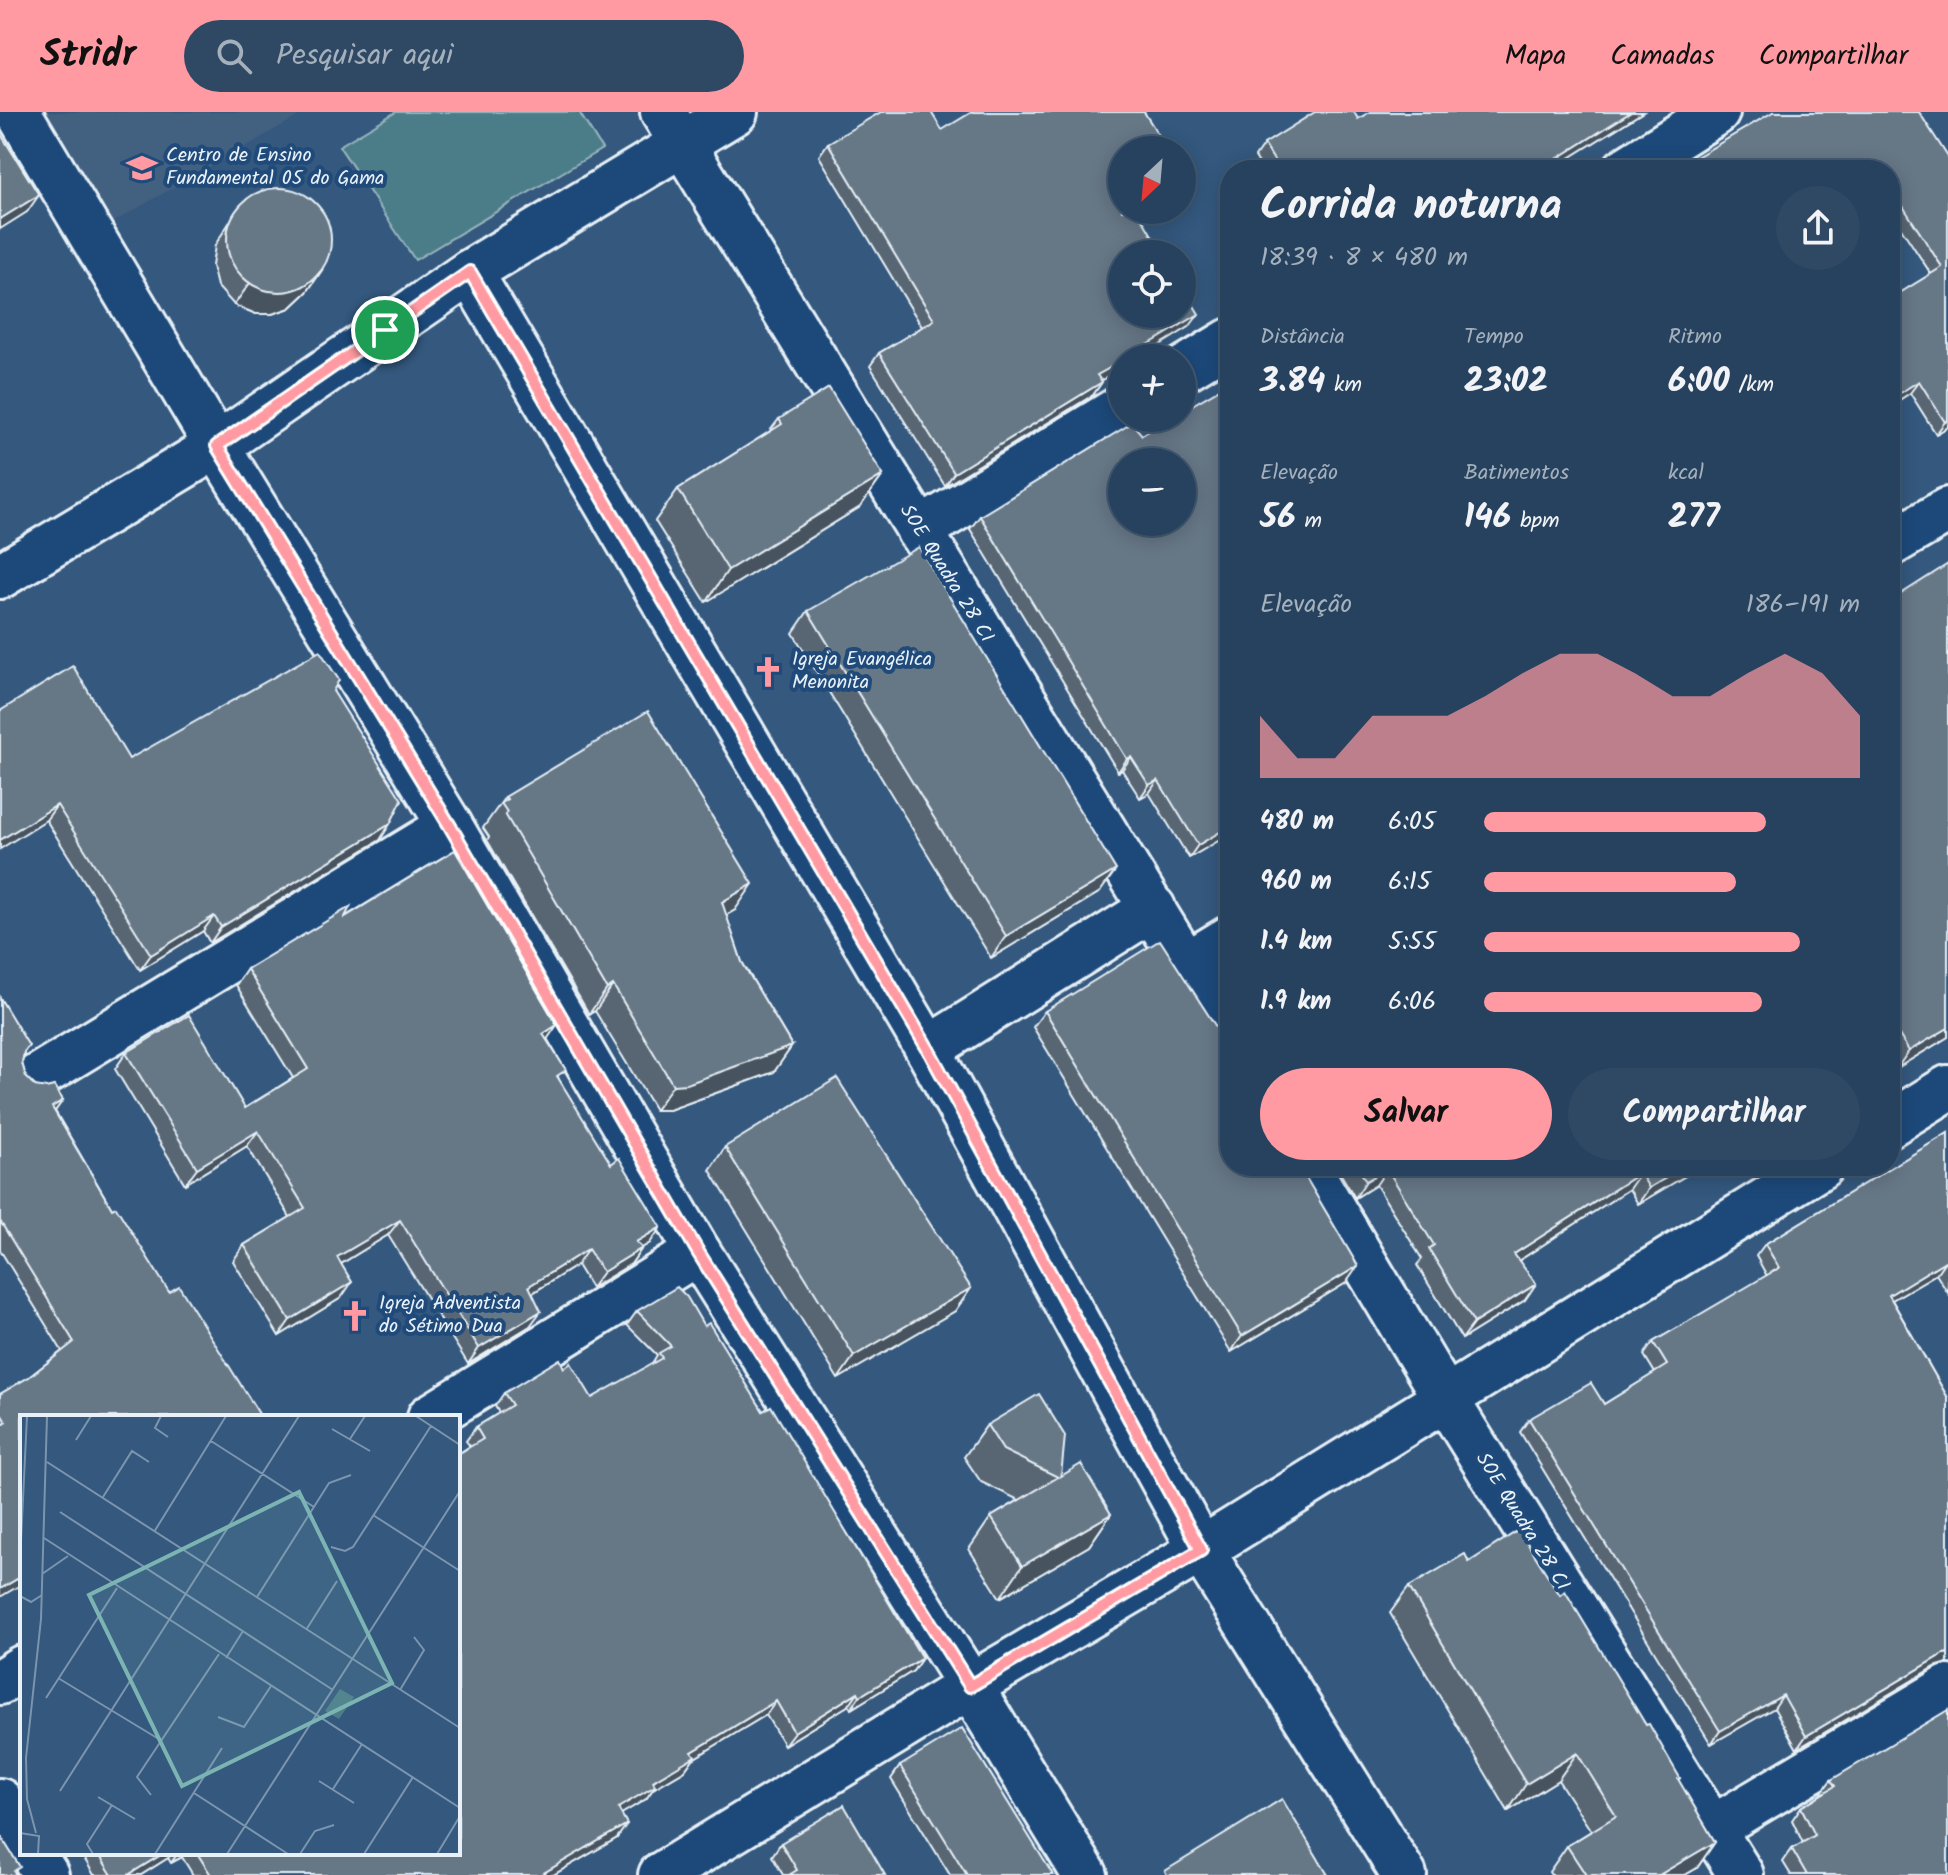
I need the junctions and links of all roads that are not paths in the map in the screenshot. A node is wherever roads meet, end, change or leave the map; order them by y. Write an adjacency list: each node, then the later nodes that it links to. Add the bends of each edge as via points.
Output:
1 (18, 112): 10 (street)
2 (735, 112): 4 (street)
3 (1717, 112): 5 (street)
4 (673, 128): 6 (street); 12 (street, SOE Quadra 28 CI)
5 (1641, 160)
6 (470, 272): 10 (street); 20 (street)
7 (1220, 347): 8 (street)
8 (1196, 362)
9 (1108, 416): 12 (street)
10 (217, 446): 14 (street); 15 (street)
11 (1944, 520): 13 (street)
12 (919, 531): 16 (street, SOE Quadra 28 CI)
13 (1900, 540)
14 (0, 576)
15 (450, 826): 21 (street); 26 (street)
16 (1153, 908): 18 (street, SOE Quadra 28 CI); 20 (street)
17 (1220, 944): 18 (street)
18 (1187, 964): 19 (street, SOE Quadra 28 CI)
19 (1220, 1019)
20 (928, 1049): 29 (street)
21 (37, 1077)
22 (1948, 1088): 23 (street)
23 (1900, 1118)
24 (1313, 1176): 27 (street, SOE Quadra 28 CI)
25 (1805, 1176): 27 (street)
26 (698, 1252): 28 (street); 32 (street)
27 (1445, 1398): 29 (street); 35 (street, SOE Quadra 28 CI)
28 (433, 1415)
29 (1201, 1550): 32 (street); 41 (street)
30 (20, 1669): 31 (street)
31 (0, 1682)
32 (970, 1686): 39 (street); 40 (street)
33 (1948, 1688): 35 (street)
34 (0, 1801): 36 (street)
35 (1713, 1828): 42 (street, SOE Quadra 28 CI)
36 (20, 1833)
37 (33, 1855): 38 (street)
38 (46, 1875)
39 (661, 1875)
40 (1085, 1875)
41 (1404, 1875)
42 (1741, 1875)

